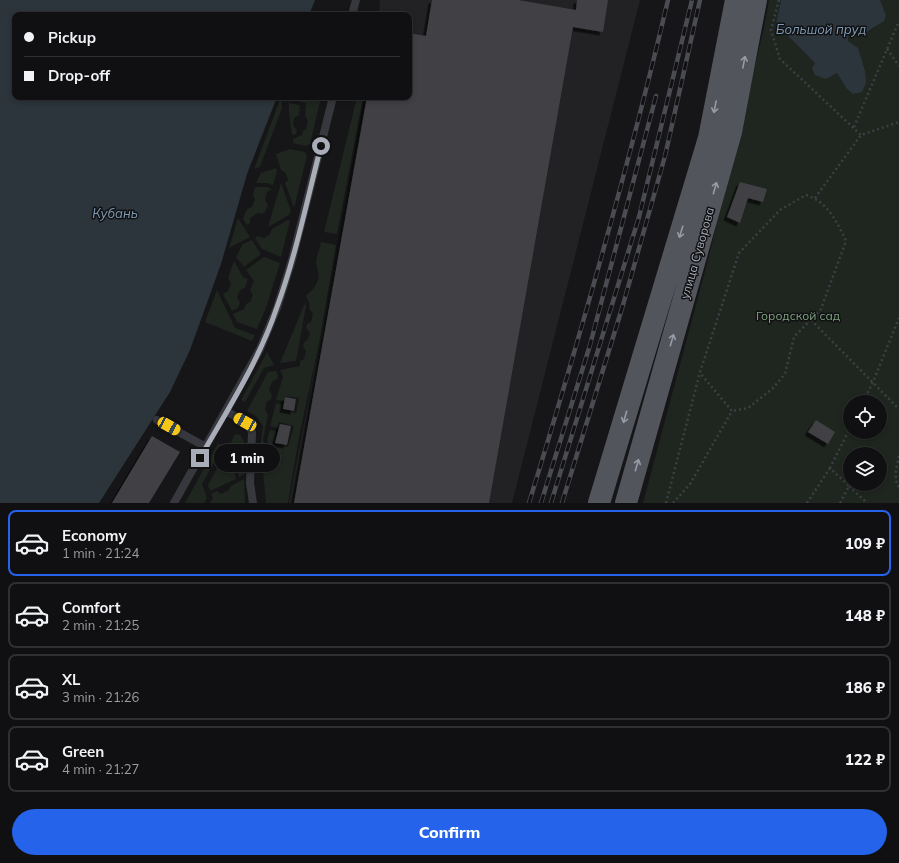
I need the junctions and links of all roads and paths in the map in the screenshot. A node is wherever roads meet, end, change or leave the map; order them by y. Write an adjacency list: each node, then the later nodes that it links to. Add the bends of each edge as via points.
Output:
1 (356, 0): 5 (lane)
2 (736, 0): 31 (main road, улица Суворова, one-way to 31, via 709,138)
3 (756, 0): 34 (main road, улица Суворова, one-way to 3, via 731,132)
4 (779, 0): 11 (path, via 772,30 780,59)
5 (353, 12)
6 (899, 20): 7 (path)
7 (887, 49): 8 (path); 11 (path)
8 (899, 66)
9 (332, 100): 20 (lane, via 292,260 277,308 260,349)
10 (899, 122): 12 (path)
11 (854, 128): 12 (path)
12 (861, 135): 13 (path)
13 (815, 198): 15 (path, via 834,217 846,241 821,309); 16 (path, via 806,195 780,210 739,253)
14 (899, 318): 17 (path)
15 (811, 320): 17 (path); 21 (path, via 794,337 785,374 772,389 748,408)
16 (700, 372): 21 (path); 35 (path)
17 (872, 382): 18 (path); 19 (path)
18 (866, 395)
19 (899, 409)
20 (226, 411): 24 (lane); 33 (lane, via 245,422 252,432 250,483)
21 (732, 411): 36 (path, via 690,484)
22 (157, 420): 24 (lane)
23 (844, 439): 26 (path)
24 (206, 447): 32 (lane)
25 (899, 456): 28 (path)
26 (830, 468): 27 (path); 37 (path)
27 (843, 480)
28 (899, 487)
29 (847, 491): 38 (path)
30 (855, 491): 39 (path)
31 (602, 497)
32 (174, 503)
33 (253, 503)
34 (626, 503)
35 (666, 503)
36 (673, 503)
37 (807, 503)
38 (840, 503)
39 (867, 503)

